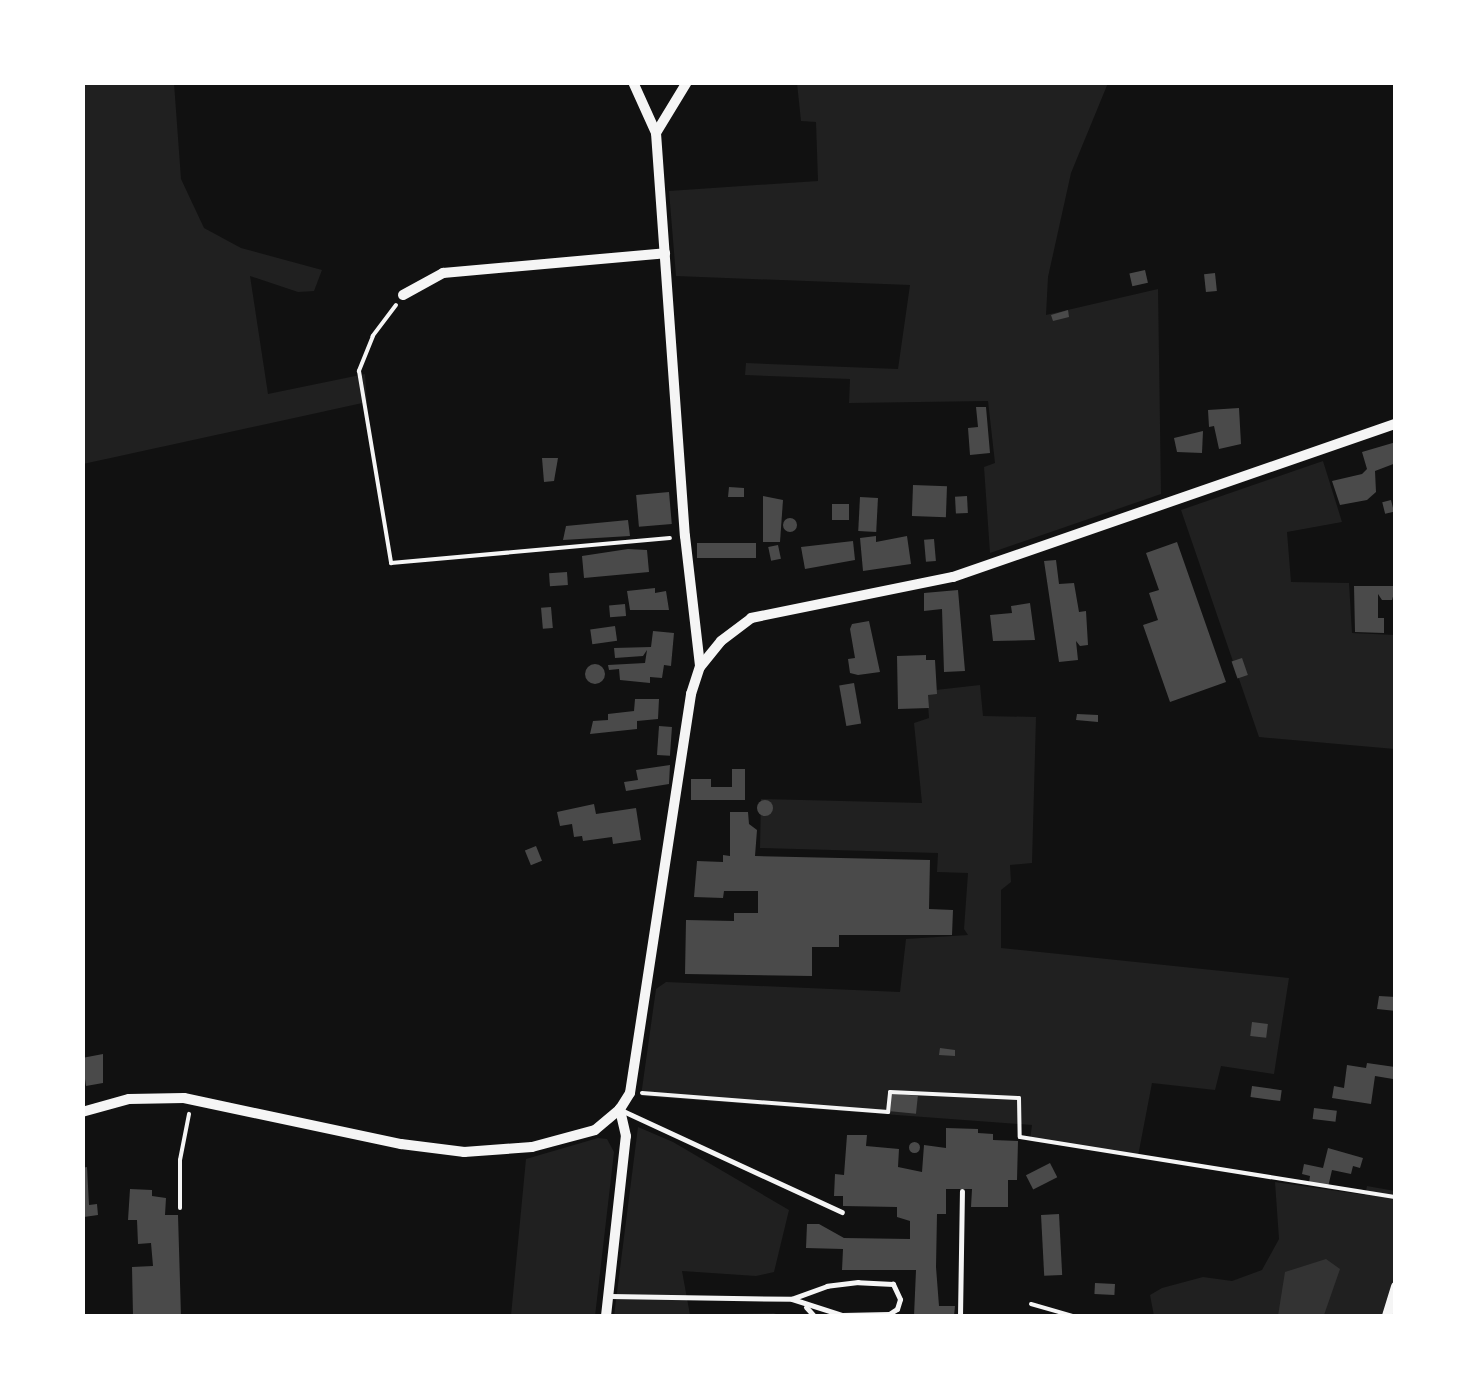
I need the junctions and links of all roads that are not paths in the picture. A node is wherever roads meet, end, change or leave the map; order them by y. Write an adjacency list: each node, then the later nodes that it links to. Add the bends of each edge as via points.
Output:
1 (633, 82): 3 (street)
2 (688, 82): 3 (street)
3 (656, 133): 4 (street)
4 (666, 253): 5 (street, via 443,272); 7 (street, via 684,536)
5 (403, 296)
6 (1396, 424): 7 (street, via 952,578 751,618 720,641)
7 (700, 668): 8 (street, via 630,1092)
8 (620, 1110): 9 (street, via 594,1130 532,1147 464,1152 192,1100 129,1100); 11 (lane); 13 (street, via 626,1136)
9 (82, 1112)
10 (962, 1192): 18 (lane)
11 (842, 1212)
12 (1396, 1286): 19 (street)
13 (607, 1296): 14 (lane); 16 (street)
14 (792, 1299): 15 (lane); 15 (lane, via 827,1286 871,1282 893,1284 900,1299 894,1312 842,1315)
15 (800, 1302): 17 (lane)
16 (606, 1316)
17 (814, 1316)
18 (960, 1316)
19 (1386, 1316)

